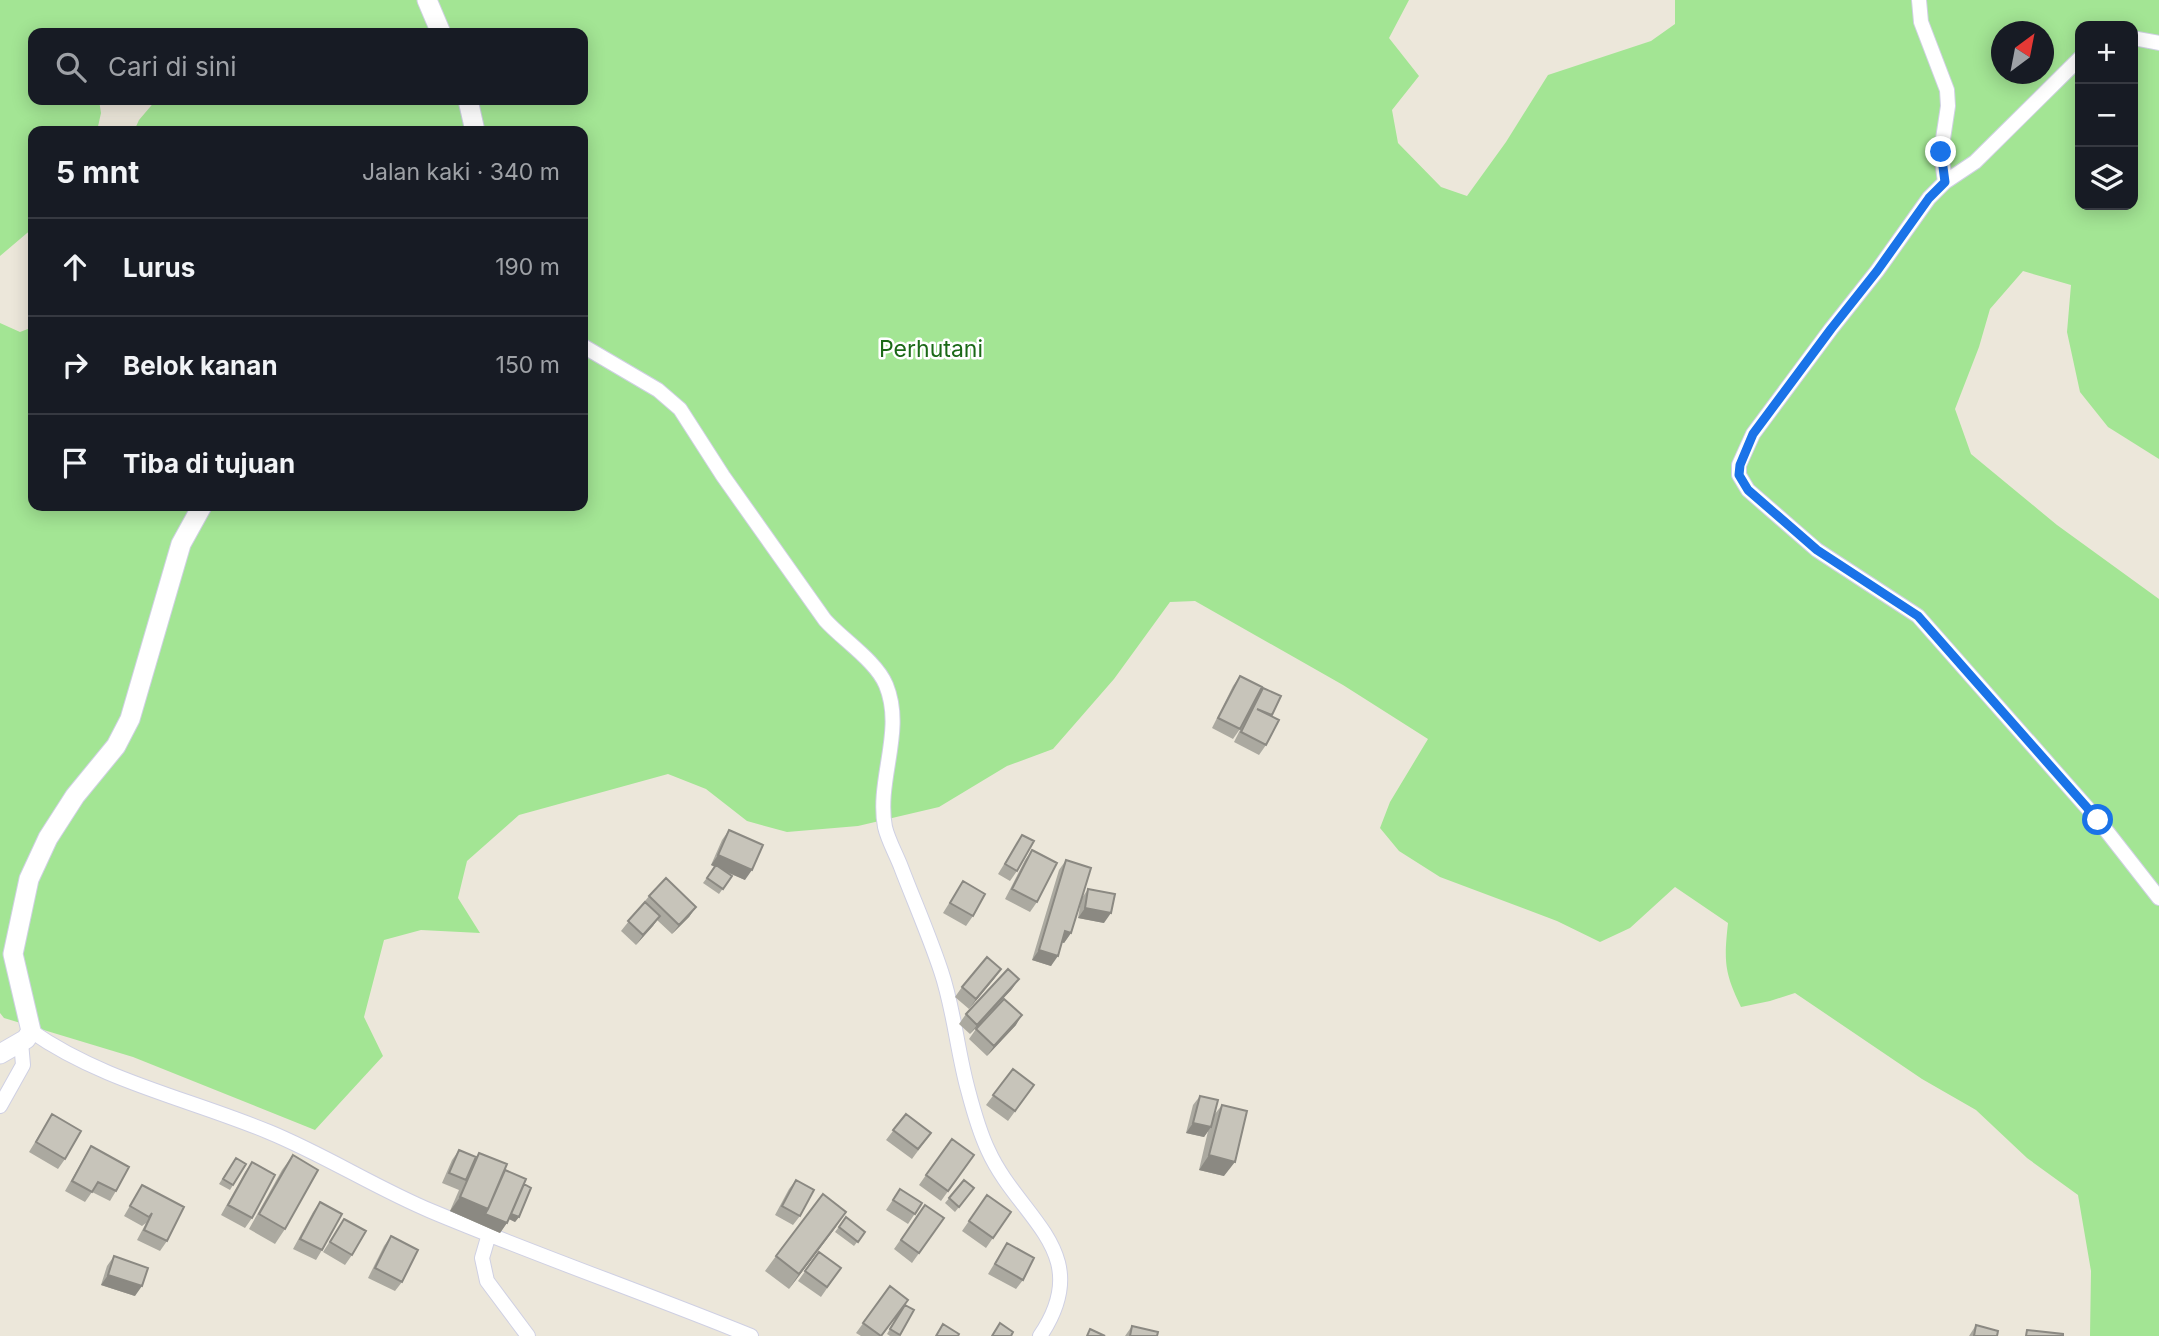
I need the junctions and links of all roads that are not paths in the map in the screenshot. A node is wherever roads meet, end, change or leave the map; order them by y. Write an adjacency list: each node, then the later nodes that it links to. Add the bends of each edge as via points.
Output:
1 (426, 0): 3 (street)
2 (1919, 0): 9 (street, via 1921,22 1947,90 1941,152)
3 (439, 28)
4 (2138, 39): 5 (street)
5 (2159, 43)
6 (2075, 63): 9 (street, via 1975,162)
7 (469, 105): 8 (street)
8 (474, 126)
9 (1945, 182): 12 (street, via 1753,434 1739,475 1748,490 1817,550 1918,616 2098,820)
10 (588, 349): 19 (street, via 658,390 680,409 825,620 886,683 892,703 886,827 941,970 967,1088 988,1151 1038,1222 1060,1265 1060,1297)
11 (198, 511): 13 (street, via 181,544 130,719 116,746 48,838 29,879 13,954)
12 (2159, 898)
13 (26, 1036): 14 (street); 15 (street, via 23,1065); 16 (street, via 140,1086 267,1131)
14 (0, 1054)
15 (0, 1106)
16 (489, 1234): 17 (street, via 482,1258 487,1281); 18 (street)
17 (528, 1336)
18 (751, 1336)
19 (1040, 1336)

